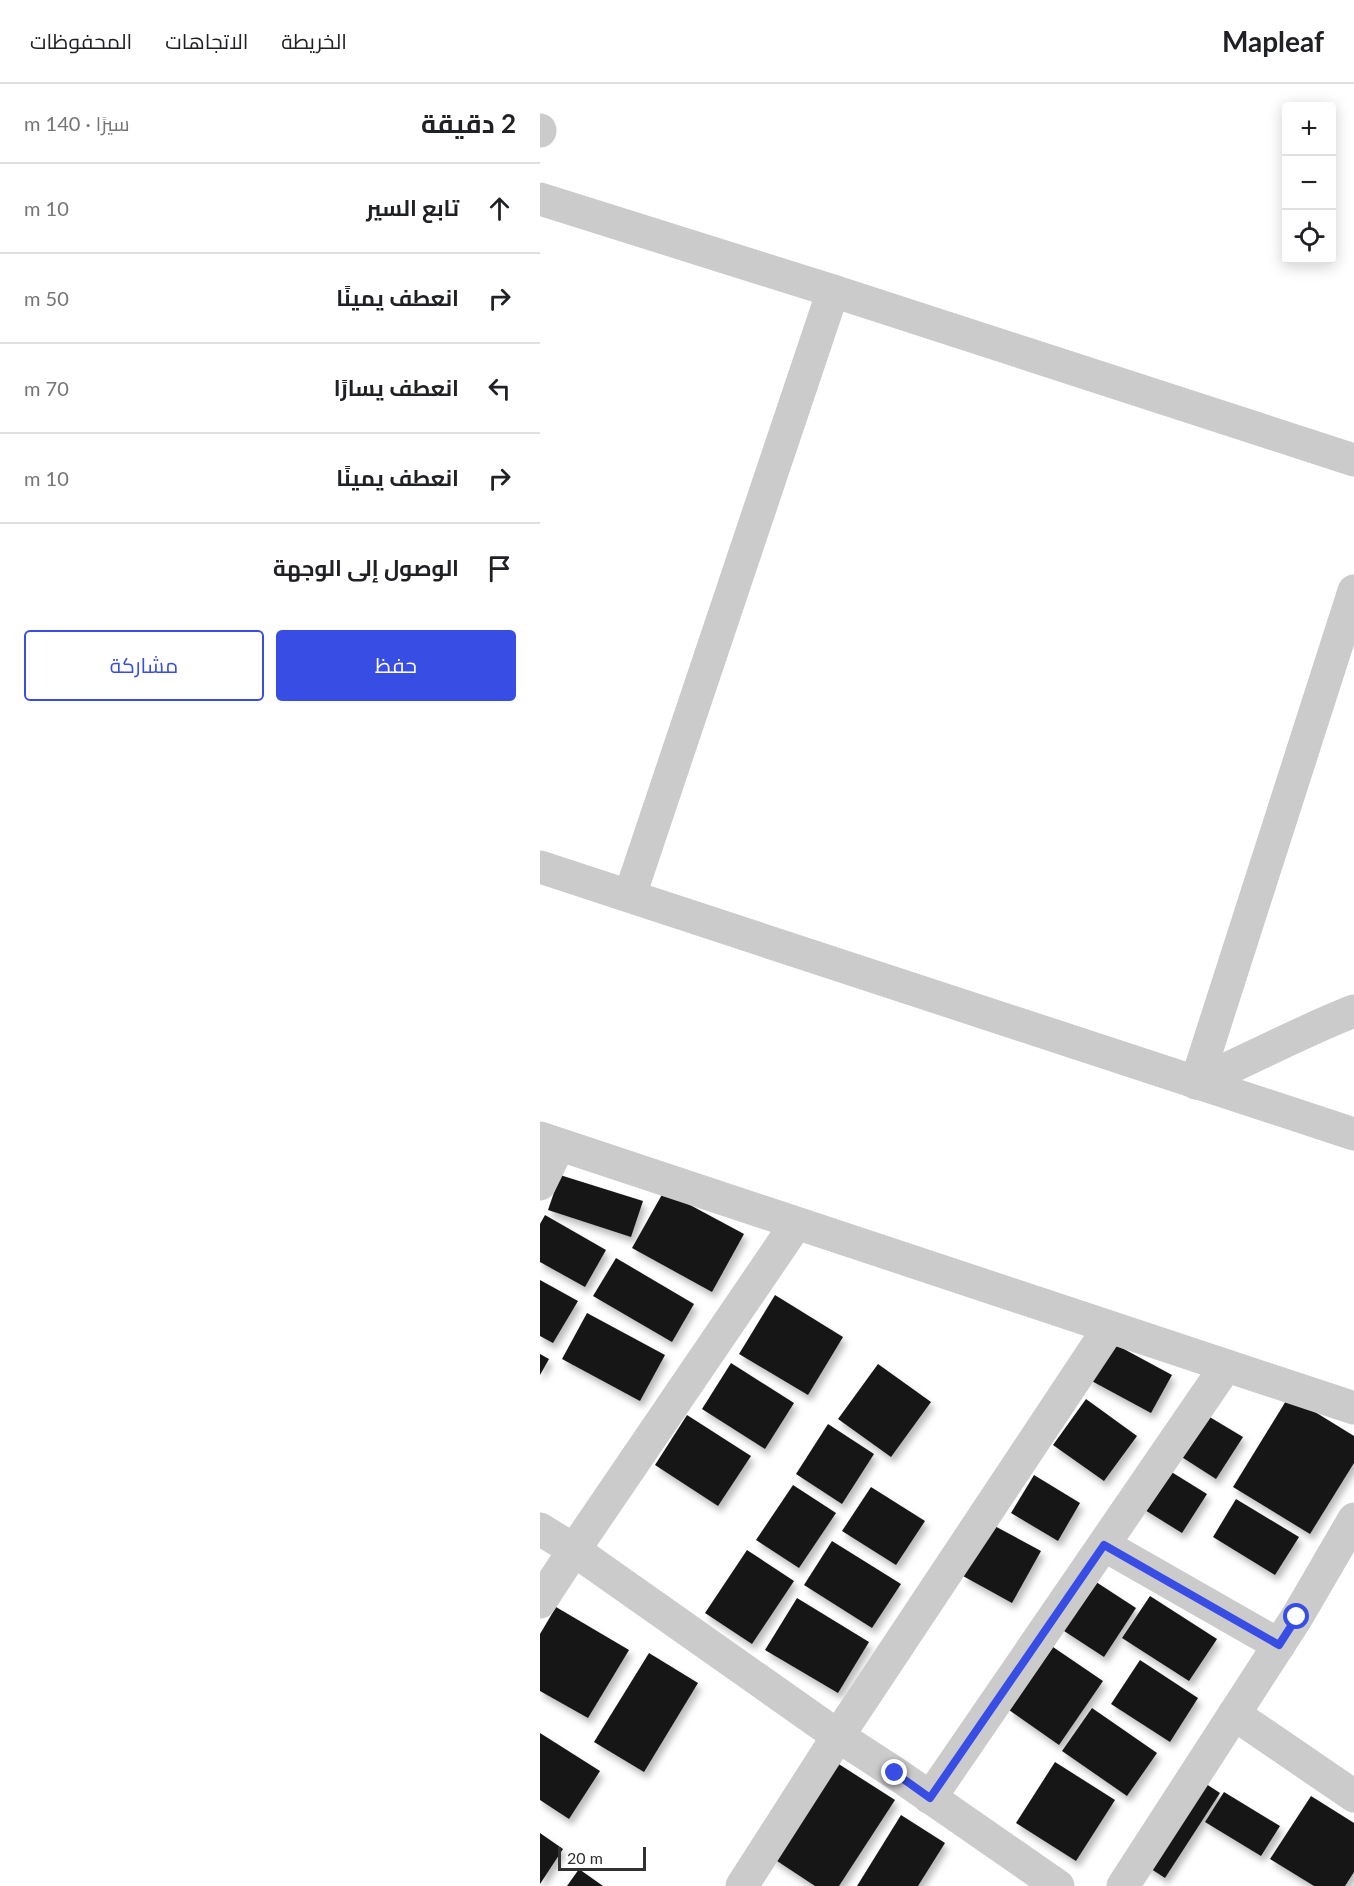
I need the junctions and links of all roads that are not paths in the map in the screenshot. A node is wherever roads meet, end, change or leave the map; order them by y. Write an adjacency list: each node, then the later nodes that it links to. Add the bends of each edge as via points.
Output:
1 (540, 199): 2 (street)
2 (833, 291): 3 (street); 6 (street)
3 (1354, 460)
4 (1354, 591): 8 (street)
5 (540, 867): 6 (street)
6 (630, 895): 8 (street)
7 (1354, 1011): 8 (street)
8 (1196, 1083): 9 (street)
9 (1354, 1134)
10 (550, 1141): 11 (street); 12 (street)
11 (540, 1184)
12 (796, 1224): 13 (street); 19 (street)
13 (1109, 1328): 14 (street); 23 (street)
14 (1226, 1366): 15 (street); 18 (street)
15 (1354, 1408)
16 (1352, 1528): 21 (street)
17 (540, 1529): 19 (street)
18 (1104, 1545): 21 (street); 25 (street)
19 (574, 1550): 20 (street); 23 (street)
20 (540, 1602)
21 (1279, 1645): 22 (street)
22 (1234, 1714): 24 (street); 28 (street)
23 (838, 1736): 25 (street); 26 (street)
24 (1354, 1796)
25 (930, 1798): 27 (street)
26 (742, 1886)
27 (1058, 1886)
28 (1123, 1886)

